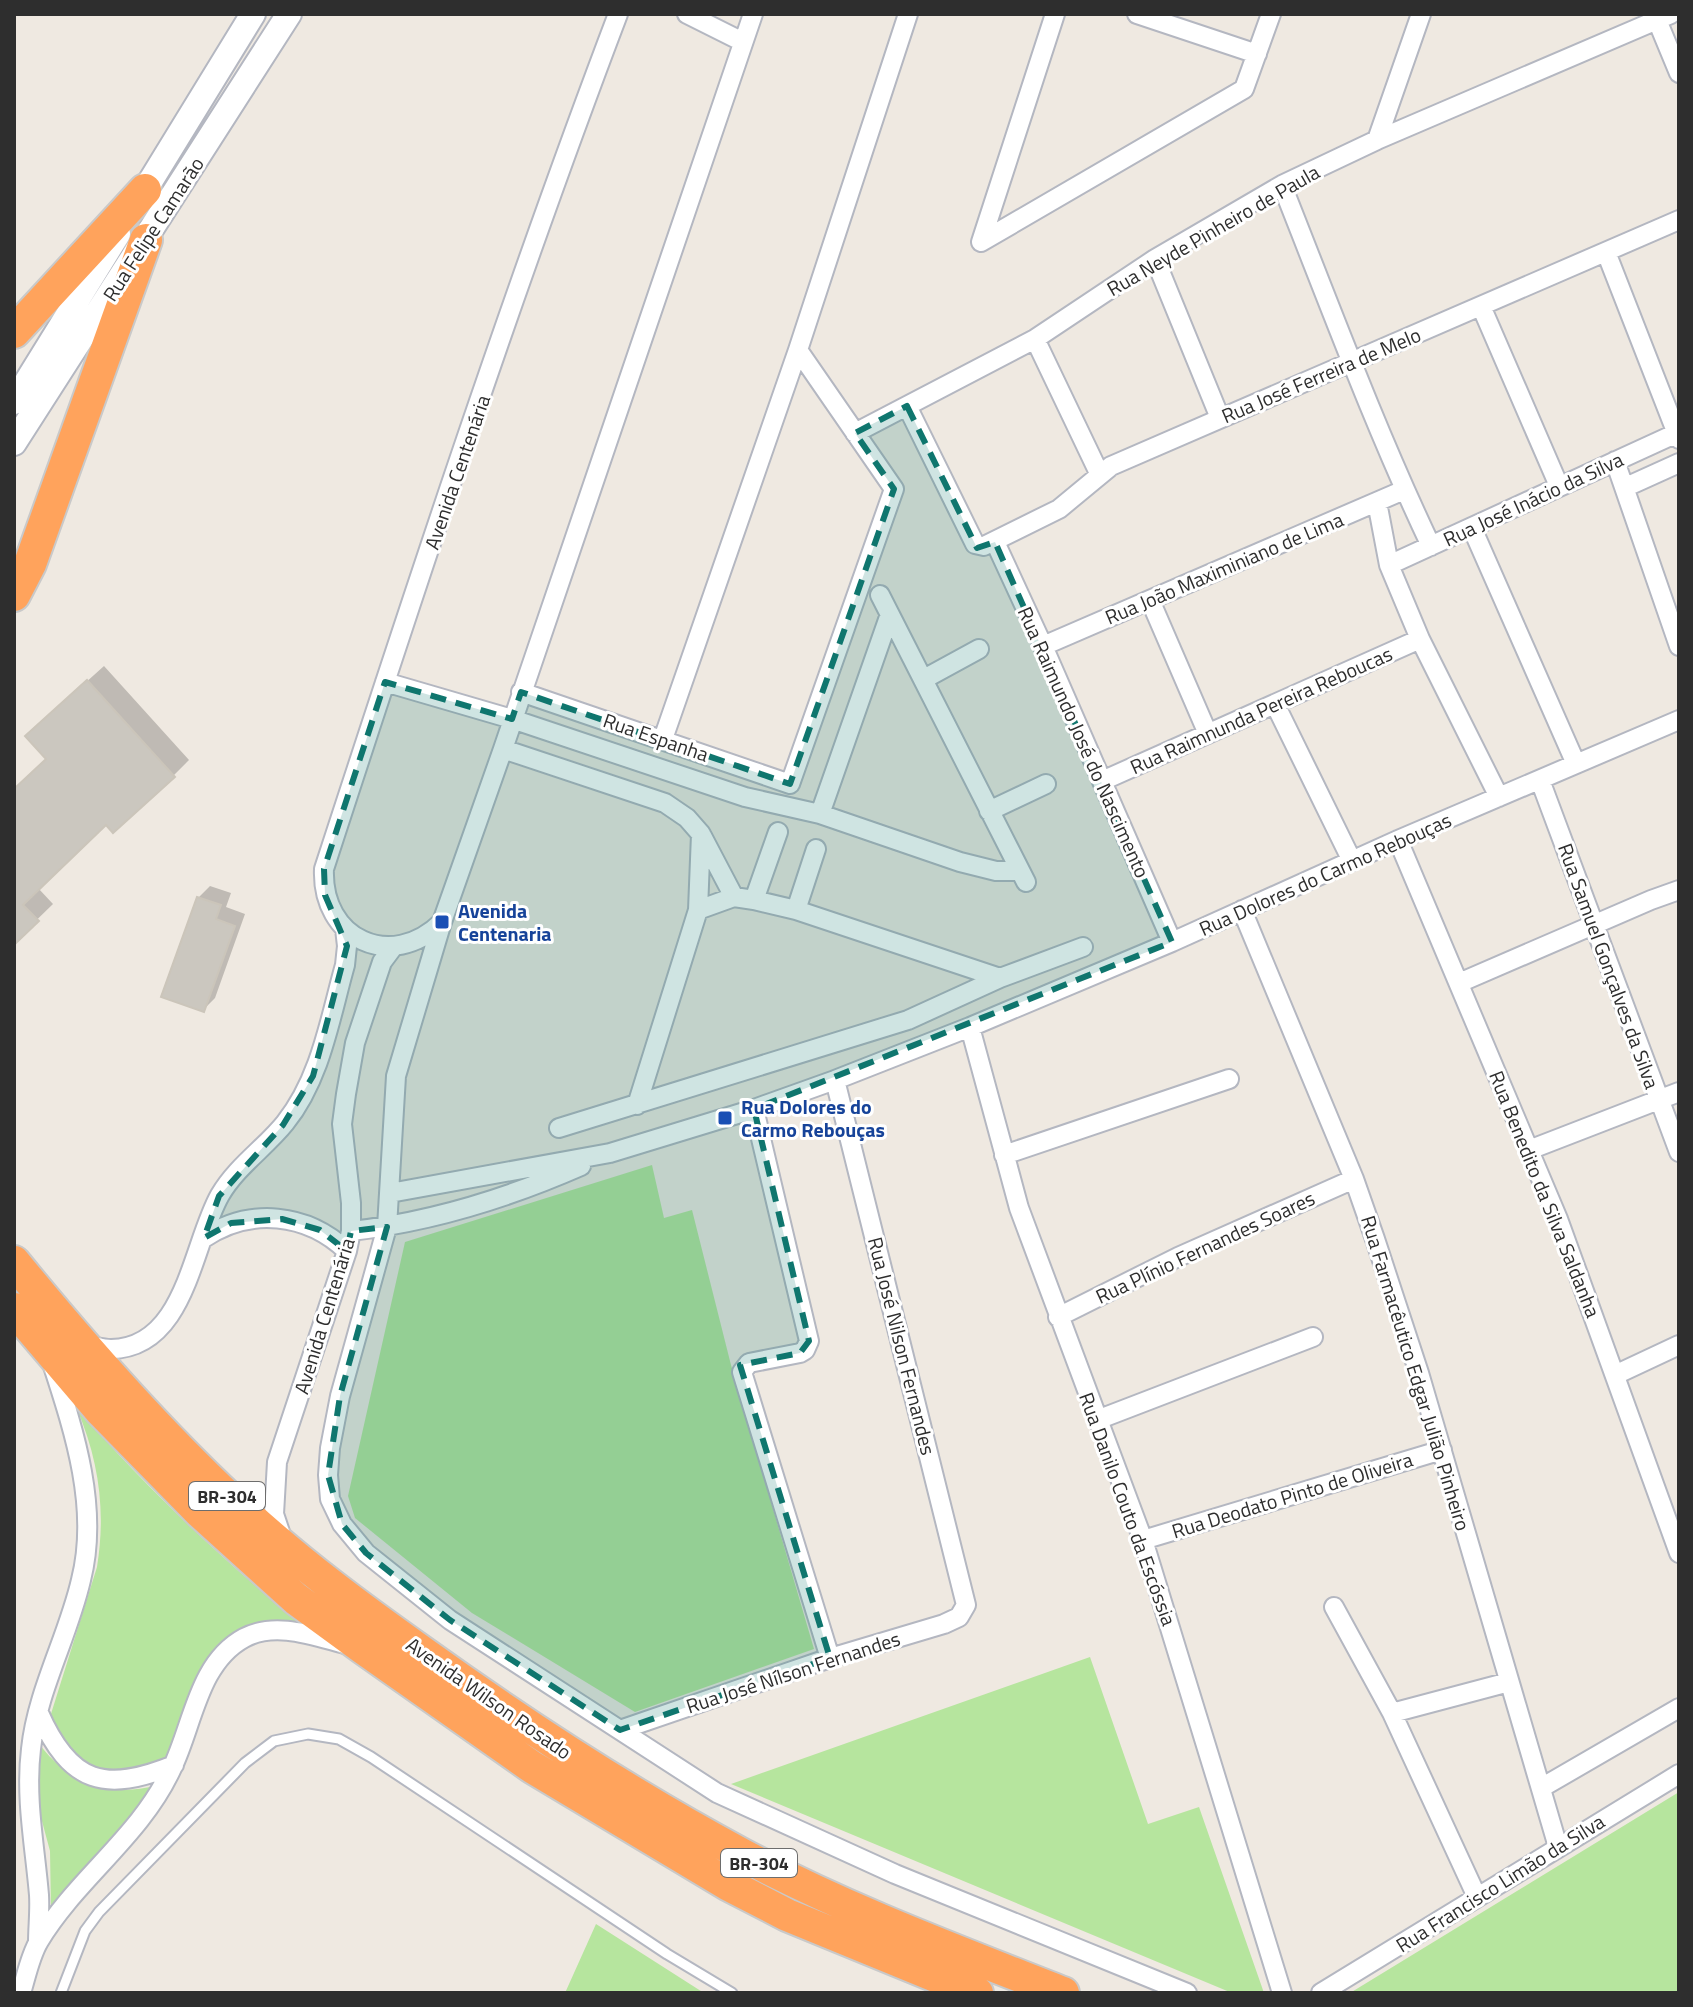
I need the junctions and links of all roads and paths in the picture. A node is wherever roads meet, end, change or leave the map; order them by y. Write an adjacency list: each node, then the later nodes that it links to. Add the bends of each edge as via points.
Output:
1 (253, 14): 17 (main road, Rua Felipe Camarão)
2 (289, 14): 19 (main road, Rua Felipe Camarão)
3 (618, 14): 53 (street, Avenida Centenária)
4 (687, 14): 12 (street)
5 (753, 14): 12 (street)
6 (908, 14): 25 (street)
7 (1055, 14): 13 (street, via 981,242 1244,89)
8 (1137, 14): 13 (street)
9 (1271, 14): 13 (street)
10 (1421, 14): 15 (street)
11 (1664, 17): 14 (street); 15 (street, Rua Neyde Pinheiro de Paula)
12 (743, 42): 54 (street)
13 (1257, 54)
14 (1679, 73)
15 (1377, 140): 16 (street, Rua Neyde Pinheiro de Paula)
16 (1282, 185): 21 (street, Rua Neyde Pinheiro de Paula); 26 (street)
17 (145, 190): 23 (highway); 27 (main road, Rua Felipe Camarão)
18 (1679, 220): 20 (street, Rua José Ferreira de Melo)
19 (146, 240): 32 (main road, Rua Felipe Camarão); 44 (highway, via 30,564)
20 (1606, 252): 22 (street, Rua José Ferreira de Melo); 31 (street)
21 (1155, 259): 24 (street, Rua Neyde Pinheiro de Paula); 29 (street)
22 (1481, 306): 26 (street, Rua José Ferreira de Melo); 36 (street)
23 (14, 332)
24 (1035, 339): 28 (street, Rua Neyde Pinheiro de Paula); 35 (street)
25 (798, 350): 30 (street); 59 (street)
26 (1352, 363): 29 (street, Rua José Ferreira de Melo); 38 (street)
27 (14, 402)
28 (907, 406): 30 (street, Rua Neyde Pinheiro de Paula); 41 (street, Rua José Ferreira de Melo, via 975,544)
29 (1220, 418): 35 (street, Rua José Ferreira de Melo)
30 (855, 433): 59 (street, Rua Espanha, via 894,489 790,784)
31 (1678, 436): 33 (street, Rua José Inácio da Silva)
32 (14, 443)
33 (1615, 461): 36 (street, Rua José Inácio da Silva); 37 (street)
34 (1679, 463): 37 (street, Rua José Inácio da Silva)
35 (1099, 473): 41 (street, Rua José Ferreira de Melo, via 1059,509)
36 (1559, 486): 40 (street, Rua José Inácio da Silva)
37 (1626, 487): 50 (street)
38 (1404, 490): 39 (street, Rua João Maximiniano de Lima); 42 (street)
39 (1377, 502): 43 (street); 46 (street, Rua João Maximiniano de Lima)
40 (1472, 528): 42 (street, Rua José Inácio da Silva); 62 (street)
41 (995, 542): 49 (street, Rua Raimundo José do Nascimento)
42 (1431, 546): 43 (street, Rua José Inácio da Silva)
43 (1389, 565): 48 (street)
44 (14, 595)
45 (880, 595): 47 (street)
46 (1150, 600): 49 (street, Rua João Maximiniano de Lima); 58 (street)
47 (889, 617): 52 (street); 69 (street)
48 (1420, 639): 55 (street, Rua Raimnunda Pereira Reboucas); 67 (street)
49 (1043, 646): 64 (street, Rua Raimundo José do Nascimento)
50 (1679, 646)
51 (979, 649): 52 (street)
52 (924, 679): 68 (street)
53 (385, 682): 56 (street); 83 (street, Avenida Centenária, via 324,869 329,908)
54 (521, 692): 56 (street); 59 (street, Rua Espanha)
55 (1275, 704): 58 (street, Rua Raimnunda Pereira Reboucas); 74 (street)
56 (512, 719): 60 (street); 61 (street)
57 (1679, 720): 62 (street, Rua Dolores do Carmo Rebouças)
58 (1208, 734): 64 (street, Rua Raimnunda Pereira Reboucas)
59 (663, 739)
60 (503, 749): 66 (street); 81 (street)
61 (639, 760): 66 (street); 69 (street, via 745,797)
62 (1576, 764): 63 (street, Rua Dolores do Carmo Rebouças)
63 (1540, 780): 67 (street, Rua Dolores do Carmo Rebouças); 82 (street, Rua Samuel Gonçalves da Silva)
64 (1102, 781): 84 (street, Rua Raimundo José do Nascimento)
65 (1046, 784): 68 (street)
66 (628, 791): 71 (street, via 665,803)
67 (1499, 797): 72 (street, Rua Dolores do Carmo Rebouças)
68 (989, 811): 69 (street, via 1022,877 960,862)
69 (820, 814)
70 (778, 832): 77 (street)
71 (701, 834): 76 (street); 78 (street)
72 (1398, 840): 74 (street, Rua Dolores do Carmo Rebouças); 88 (street, Rua Benedito da Silva Saldanha)
73 (816, 849): 79 (street)
74 (1352, 861): 80 (street, Rua Dolores do Carmo Rebouças)
75 (1679, 890): 82 (street)
76 (734, 897): 77 (street); 78 (street)
77 (754, 900): 79 (street)
78 (698, 910): 96 (street)
79 (796, 910): 87 (street)
80 (1242, 910): 84 (street, Rua Dolores do Carmo Rebouças); 103 (street, Rua Farmacêutico Edgar Julião Pinheiro)
81 (442, 922): 85 (street, via 420,939); 104 (street, via 396,1076)
82 (1594, 924): 88 (street); 95 (street, Rua Samuel Gonçalves da Silva)
83 (345, 929): 85 (street, via 367,943); 90 (street, via 345,965)
84 (1172, 942): 89 (street, Rua Dolores do Carmo Rebouças)
85 (394, 946): 91 (street, Avenida Centenária, via 382,962)
86 (1083, 947): 87 (street)
87 (1000, 978): 96 (street, via 908,1020)
88 (1459, 983): 99 (street, Rua Benedito da Silva Saldanha)
89 (970, 1027): 93 (street, Rua Dolores do Carmo Rebouças); 102 (street, Rua Danilo Couto da Escóssia)
90 (326, 1032): 91 (street); 107 (street, via 300,1102 233,1176 219,1196)
91 (355, 1043): 106 (street, Avenida Centenária, via 342,1124)
92 (1229, 1079): 102 (street)
93 (835, 1080): 97 (street, Rua Dolores do Carmo Rebouças); 123 (street, Rua José Nilson Fernandes)
94 (1679, 1092): 95 (street)
95 (1660, 1100): 99 (street); 100 (street, Rua Samuel Gonçalves da Silva)
96 (637, 1105): 98 (street)
97 (754, 1109): 101 (street, Rua Dolores do Carmo Rebouças); 125 (street, via 809,1346 800,1353 749,1363 743,1370)
98 (559, 1128)
99 (1529, 1150): 116 (street, Rua Benedito da Silva Saldanha)
100 (1679, 1152)
101 (610, 1153): 104 (street, Rua Dolores do Carmo Rebouças); 105 (street, Rua Dolores do Carmo Rebouças, via 543,1182)
102 (1004, 1155): 111 (street, Rua Danilo Couto da Escóssia)
103 (1354, 1179): 111 (street, Rua Plínio Fernandes Soares); 118 (street, Rua Farmacêutico Edgar Julião Pinheiro)
104 (390, 1193): 105 (street)
105 (387, 1227): 106 (street, Rua Dolores do Carmo Rebouças); 130 (street, via 340,1396 330,1448 330,1499 366,1553 450,1620)
106 (351, 1231): 108 (street, Avenida Centenária)
107 (204, 1238): 108 (street, via 231,1223 282,1219 320,1230); 113 (street, via 179,1300 153,1334 111,1349)
108 (347, 1251): 121 (street, Avenida Centenária, via 277,1462 274,1514)
109 (14, 1262): 113 (highway, Avenida Wilson Rosado / BR-304)
110 (14, 1309): 115 (highway, Avenida Wilson Rosado / BR-304)
111 (1058, 1317): 117 (street, Rua Danilo Couto da Escóssia)
112 (1313, 1337): 117 (street)
113 (82, 1344): 121 (highway, Avenida Wilson Rosado / BR-304, via 191,1460)
114 (1679, 1345): 116 (street)
115 (47, 1348): 124 (highway, Avenida Wilson Rosado / BR-304, via 201,1513 296,1599); 128 (street, via 85,1491 87,1550)
116 (1615, 1375): 120 (street, Rua Benedito da Silva Saldanha)
117 (1097, 1420): 119 (street, Rua Danilo Couto da Escóssia)
118 (1442, 1450): 119 (street, Rua Deodato Pinto de Oliveira); 126 (street, Rua Farmacêutico Edgar Julião Pinheiro)
119 (1143, 1540): 143 (street, Rua Danilo Couto da Escóssia)
120 (1677, 1544)
121 (285, 1547): 141 (highway, Avenida Wilson Rosado / BR-304, via 451,1673 611,1781 832,1899)
122 (1334, 1607): 129 (street)
123 (964, 1611): 125 (street, Rua José Nílson Fernandes, via 944,1624)
124 (363, 1648): 131 (street, via 291,1631 246,1637 214,1666); 140 (highway, Avenida Wilson Rosado / BR-304, via 532,1767 729,1885 787,1915)
125 (830, 1658): 130 (street, Rua José Nílson Fernandes)
126 (1509, 1682): 129 (street); 133 (street, Rua Farmacêutico Edgar Julião Pinheiro)
127 (1679, 1708): 133 (street)
128 (39, 1713): 131 (street, via 62,1756 87,1774 118,1782); 136 (street, via 29,1774)
129 (1392, 1713): 135 (street)
130 (620, 1730): 142 (street, via 717,1793 895,1874)
131 (174, 1765): 136 (street, via 143,1818 77,1889)
132 (1679, 1774): 134 (street, Rua Francisco Limão da Silva)
133 (1541, 1788): 134 (street, Rua Farmacêutico Edgar Julião Pinheiro)
134 (1558, 1847): 135 (street, Rua Francisco Limão da Silva)
135 (1477, 1897): 144 (street, Rua Francisco Limão da Silva)
136 (38, 1943): 137 (street)
137 (21, 1993)
138 (61, 1993): 139 (lane, via 85,1931 99,1912 245,1763 274,1741 308,1734 339,1739 371,1757)
139 (732, 1993)
140 (977, 1993)
141 (1063, 1993)
142 (1187, 1993)
143 (1282, 1993)
144 (1321, 1993)

